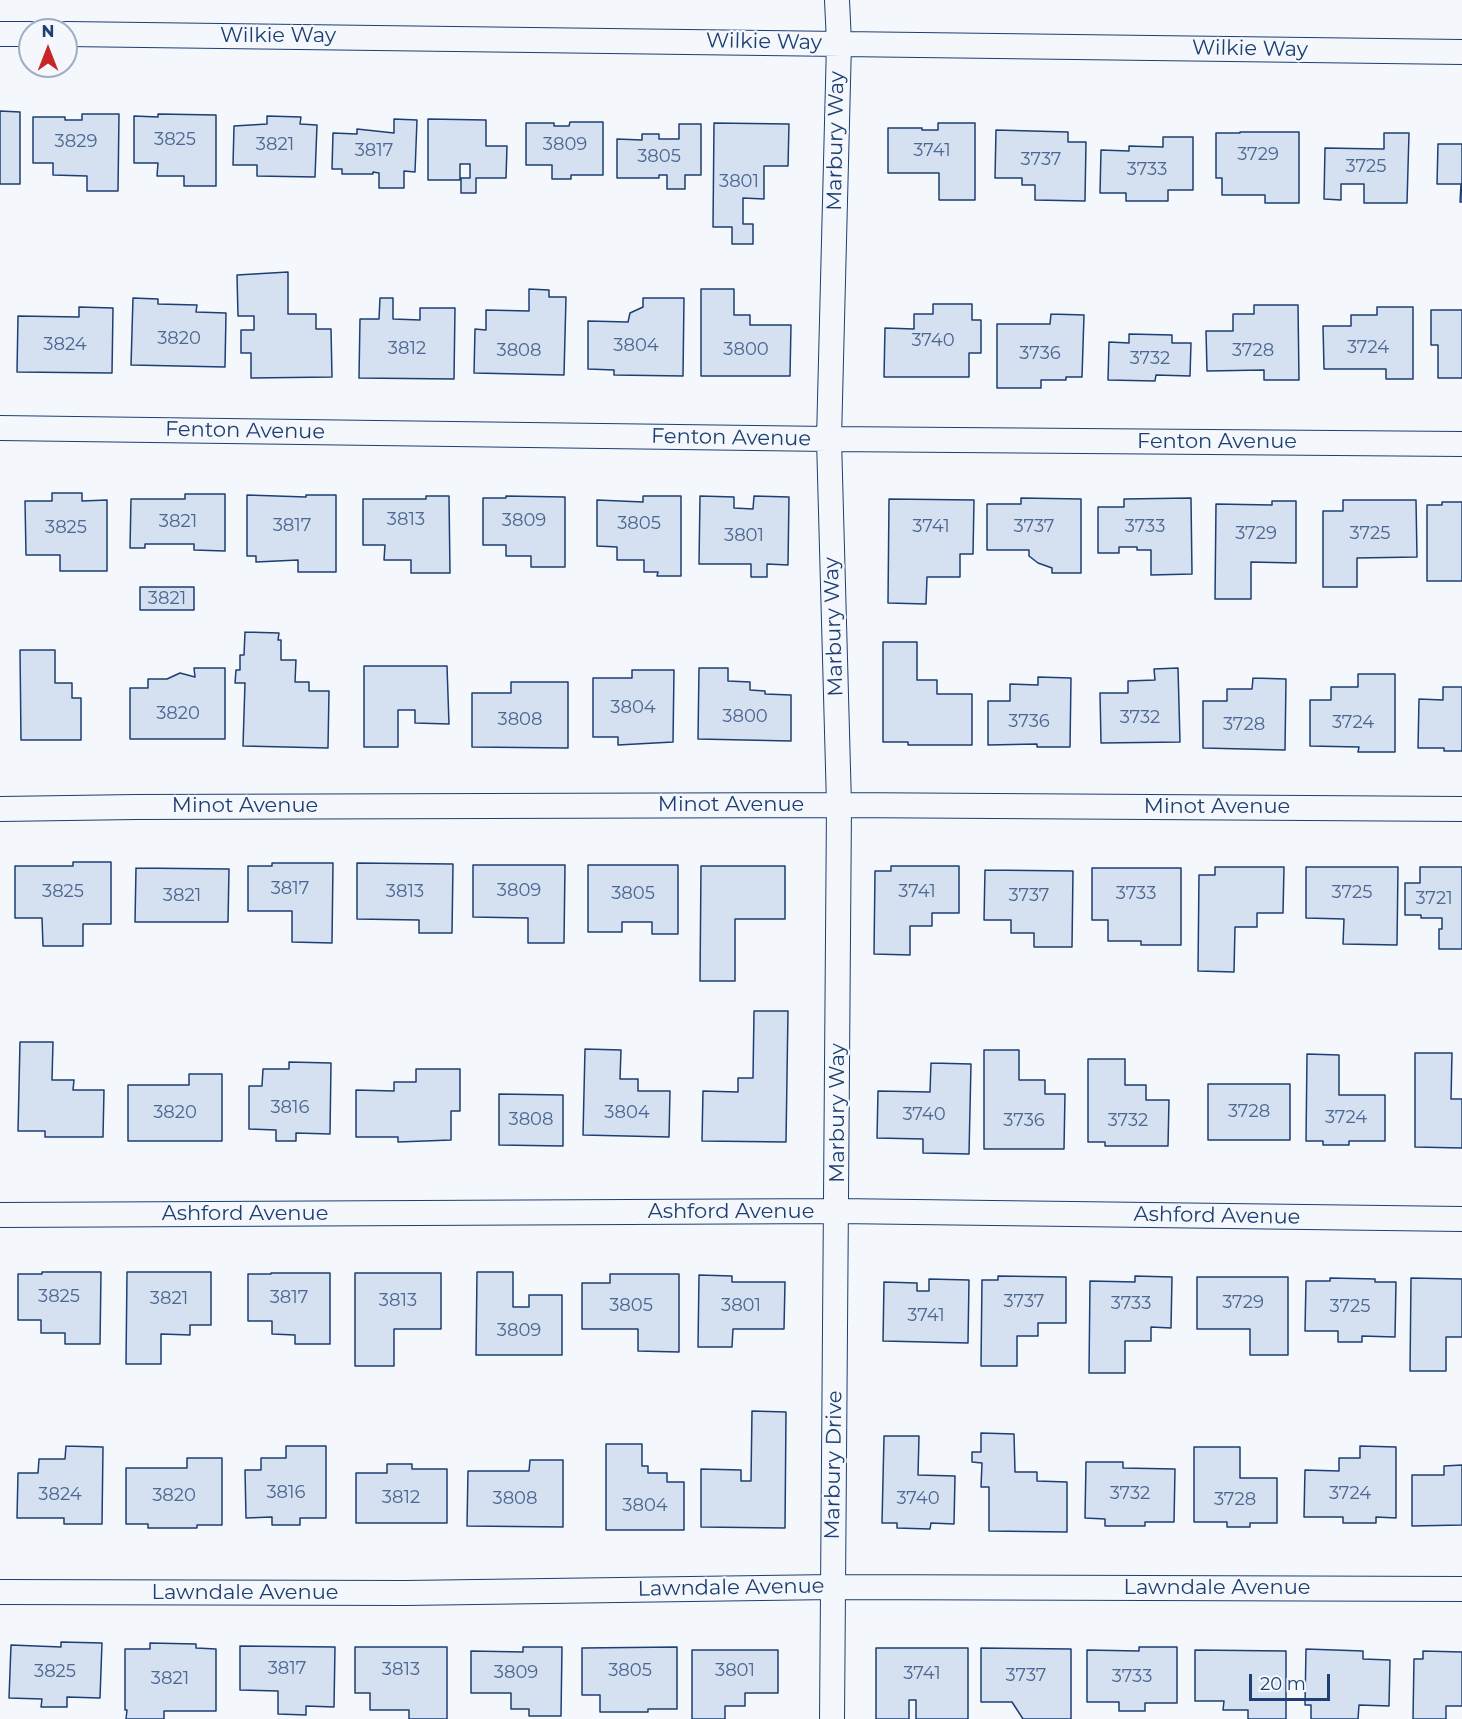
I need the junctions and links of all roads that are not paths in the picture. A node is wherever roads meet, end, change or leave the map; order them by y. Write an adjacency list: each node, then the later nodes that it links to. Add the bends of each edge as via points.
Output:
1 (837, 0): 5 (street)
2 (0, 34): 3 (street)
3 (18, 34)
4 (78, 34): 5 (street, Wilkie Way)
5 (839, 43): 6 (street, Wilkie Way); 8 (street, Marbury Way)
6 (1462, 52)
7 (0, 428): 8 (street, Fenton Avenue)
8 (829, 439): 9 (street, Fenton Avenue); 10 (street, Marbury Way)
9 (1462, 444)
10 (839, 805): 11 (street, Minot Avenue); 12 (street, Minot Avenue); 13 (street, Marbury Way)
11 (0, 809)
12 (1462, 809)
13 (837, 1211): 14 (street, Ashford Avenue); 15 (street, Ashford Avenue); 16 (street, Marbury Drive)
14 (0, 1215)
15 (1462, 1219)
16 (833, 1587): 17 (street, Lawndale Avenue); 18 (street, Lawndale Avenue, via 405,1593); 19 (street, Marbury Drive)
17 (1462, 1589)
18 (0, 1592)
19 (832, 1719)

